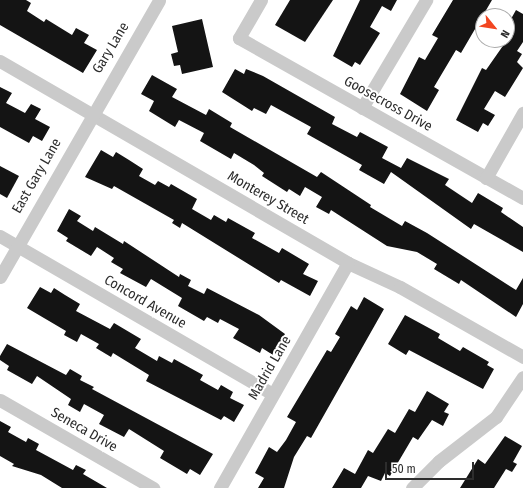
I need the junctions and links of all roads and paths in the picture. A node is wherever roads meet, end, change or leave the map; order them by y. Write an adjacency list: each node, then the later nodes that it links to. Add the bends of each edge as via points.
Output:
1 (159, 0): 6 (street, Gary Lane)
2 (261, 0): 5 (street, Goosecross Drive, via 239,38)
3 (426, 0): 5 (street)
4 (0, 61): 6 (street, Monterey Street)
5 (362, 108): 8 (street, Goosecross Drive)
6 (91, 113): 11 (street, East Gary Lane); 12 (street, Monterey Street)
7 (523, 114): 8 (street)
8 (486, 178): 9 (street, Goosecross Drive)
9 (523, 198)
10 (0, 236): 11 (street, Concord Avenue)
11 (16, 245): 13 (street, East Gary Lane); 16 (street, Concord Avenue)
12 (348, 263): 14 (street, Monterey Street, via 400,287); 16 (street, Madrid Lane)
13 (0, 277)
14 (523, 357)
15 (523, 376): 20 (street, via 496,417 439,462)
16 (273, 394): 19 (street, Madrid Lane)
17 (0, 400): 18 (street, Seneca Drive)
18 (153, 488)
19 (220, 488)
20 (412, 488)

